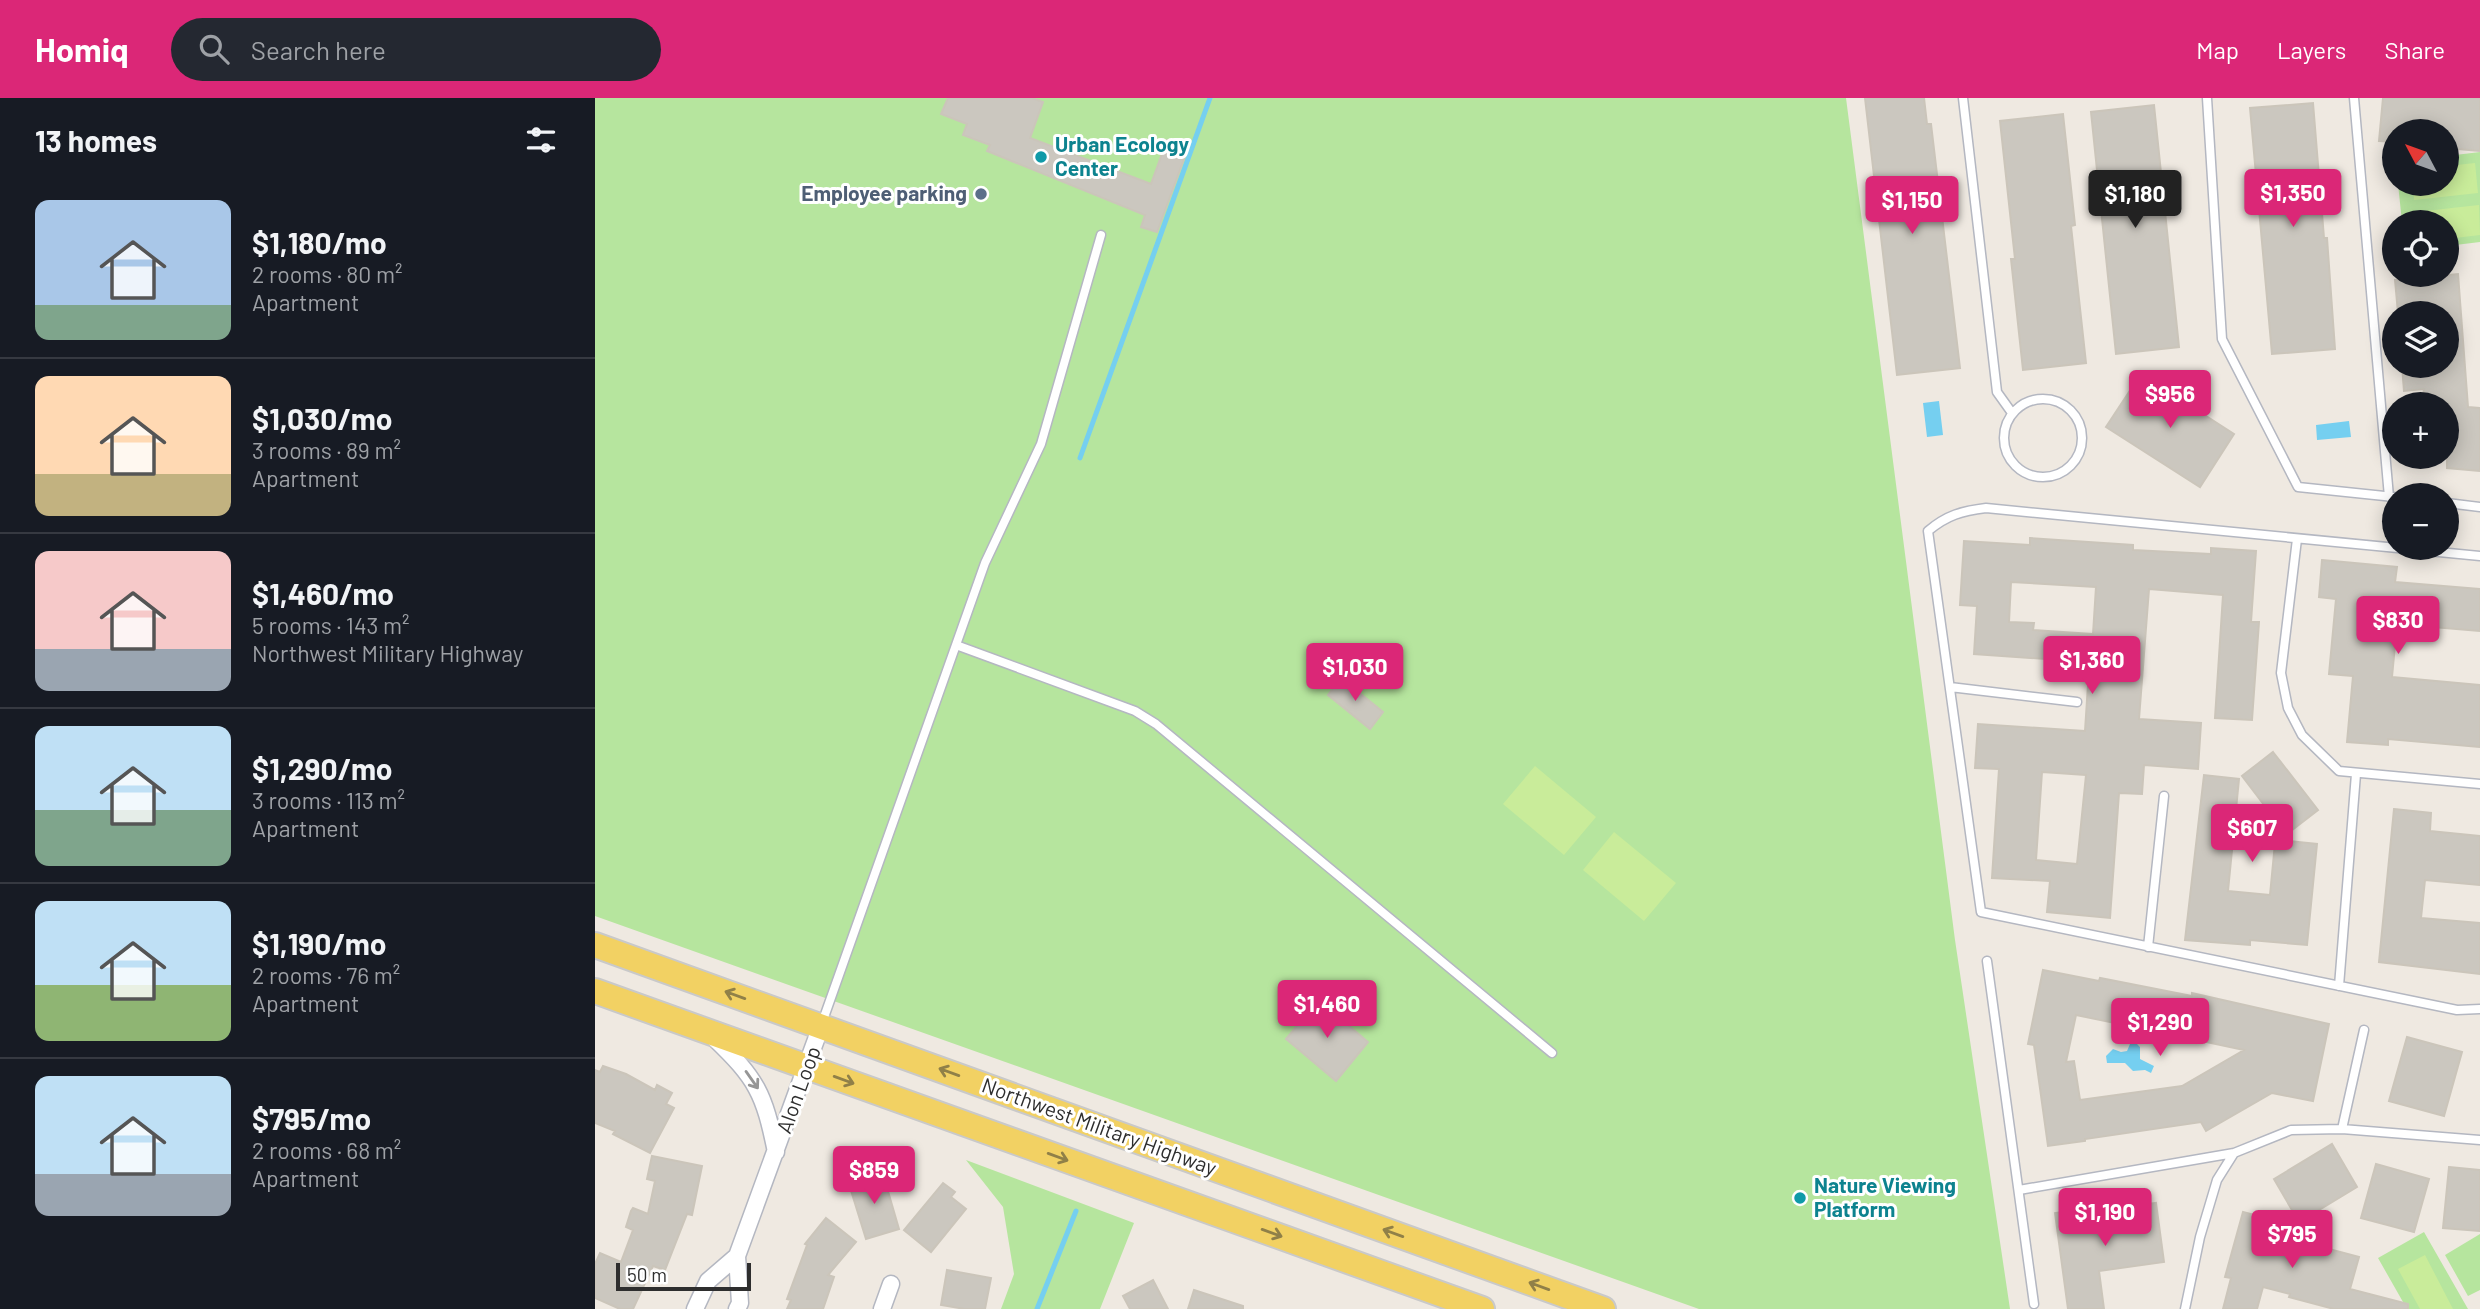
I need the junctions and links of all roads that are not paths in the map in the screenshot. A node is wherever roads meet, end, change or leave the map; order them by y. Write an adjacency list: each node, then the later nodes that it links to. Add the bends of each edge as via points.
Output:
1 (1963, 98): 5 (lane, via 1997,392)
2 (2207, 98): 7 (lane, via 2222,339 2298,487)
3 (2354, 98): 6 (lane)
4 (1101, 235): 12 (lane, via 1041,443 985,563)
5 (2012, 414): 5 (lane, via 2004,443 2018,469 2047,477 2074,463 2083,433 2068,407 2039,399 2024,403)
6 (2391, 483)
7 (2382, 496)
8 (2459, 504): 9 (lane)
9 (2480, 507)
10 (2297, 539): 11 (lane); 13 (lane, via 1986,509 1943,518 1928,531); 15 (lane, via 2281,673 2288,708 2302,735 2339,771)
11 (2480, 556)
12 (956, 645): 24 (lane); 27 (lane, via 1135,711 1156,724)
13 (1949, 687): 14 (lane); 19 (lane, via 1981,912)
14 (2077, 702)
15 (2356, 774): 16 (lane); 21 (lane)
16 (2480, 784)
17 (2164, 796): 19 (lane)
18 (595, 945): 24 (main road, Northwest Military Highway, one-way to 18)
19 (2148, 947): 21 (lane)
20 (1987, 961): 33 (lane)
21 (2339, 986): 23 (lane, via 2457,1010)
22 (595, 991): 25 (main road, Northwest Military Highway)
23 (2480, 1009)
24 (821, 1026): 28 (street, Alon Loop); 41 (main road, Northwest Military Highway, one-way to 24)
25 (706, 1030): 28 (main road, Northwest Military Highway); 31 (street, Alon Loop, one-way to 31, via 758,1087)
26 (2364, 1030): 29 (lane)
27 (1552, 1053)
28 (808, 1067): 31 (street, Alon Loop); 40 (main road, Northwest Military Highway, one-way to 40)
29 (2342, 1129): 30 (lane); 32 (lane, via 2291,1130)
30 (2480, 1139)
31 (776, 1153): 34 (street, Alon Loop)
32 (2234, 1153): 33 (lane); 42 (lane, via 2217,1180)
33 (2019, 1190): 36 (lane)
34 (737, 1256): 37 (street, Alon Loop, via 708,1281); 38 (street, Alon Loop)
35 (891, 1284): 39 (street)
36 (2034, 1304)
37 (695, 1309)
38 (737, 1309)
39 (882, 1309)
40 (1482, 1309)
41 (1603, 1309)
42 (2185, 1309)

